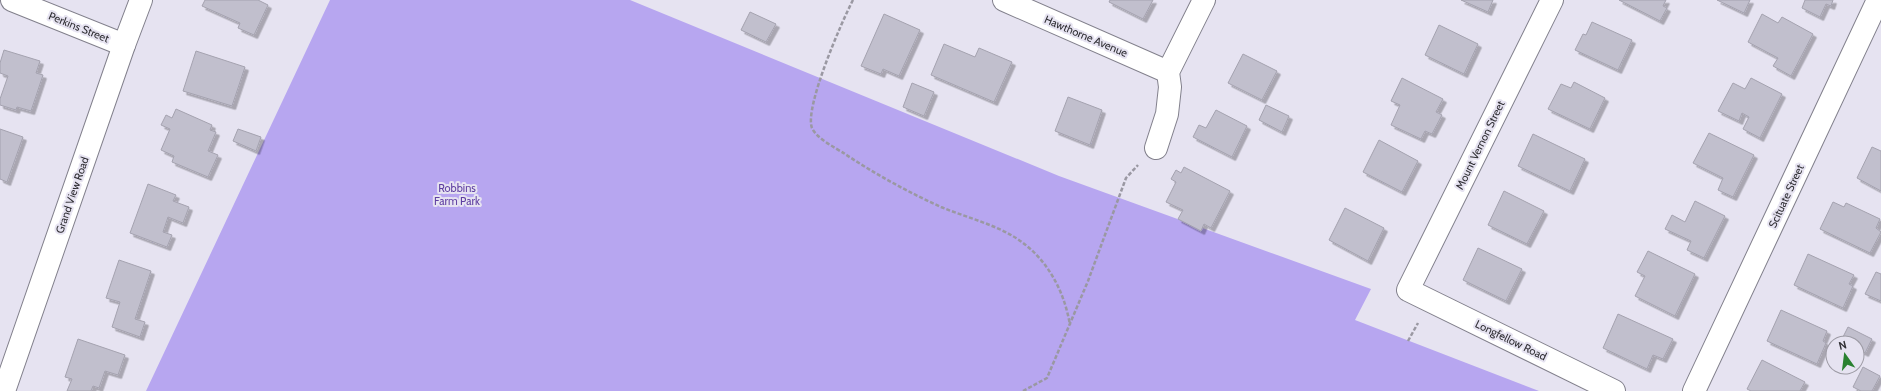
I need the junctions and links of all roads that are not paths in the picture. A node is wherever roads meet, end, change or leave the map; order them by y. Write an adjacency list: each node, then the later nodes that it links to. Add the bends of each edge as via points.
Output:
1 (12, 0): 7 (street, Perkins Street)
2 (141, 0): 7 (street, Grand View Road)
3 (1004, 0): 8 (street, Hawthorne Avenue)
4 (1204, 0): 8 (street)
5 (1552, 0): 10 (street, Mount Vernon Street)
6 (1878, 0): 13 (street, Scituate Street)
7 (124, 45): 11 (street, Grand View Road)
8 (1168, 72): 9 (street, via 1170,87 1167,114)
9 (1156, 148)
10 (1408, 290): 12 (street, Longfellow Road)
11 (4, 391)
12 (1614, 391)
13 (1694, 391)

